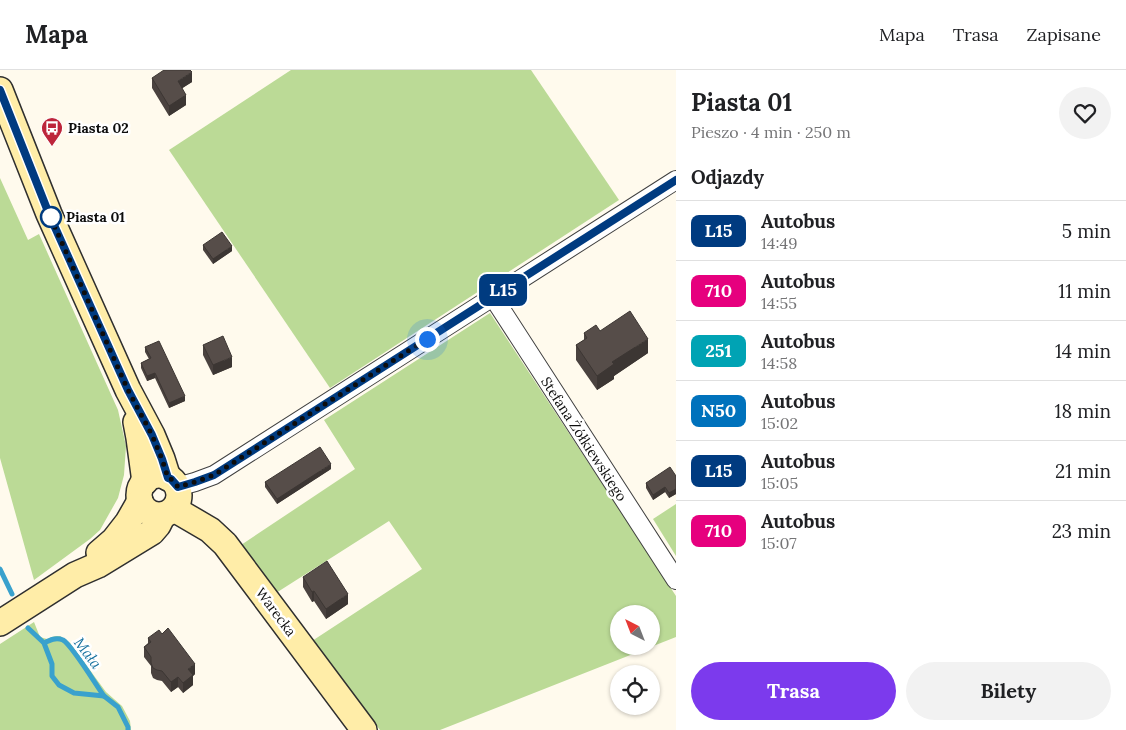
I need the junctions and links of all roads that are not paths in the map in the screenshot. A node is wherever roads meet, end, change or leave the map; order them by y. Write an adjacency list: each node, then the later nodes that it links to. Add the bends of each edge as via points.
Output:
1 (0, 90): 4 (street, via 49,214 162,459)
2 (676, 180): 3 (street)
3 (493, 297): 4 (street, via 214,475); 5 (street, Stefana Żółkiewskiego)
4 (161, 495): 6 (street, via 128,522 114,540 75,575); 7 (street, Warecka, via 225,544)
5 (676, 580)
6 (0, 623)
7 (364, 730)

